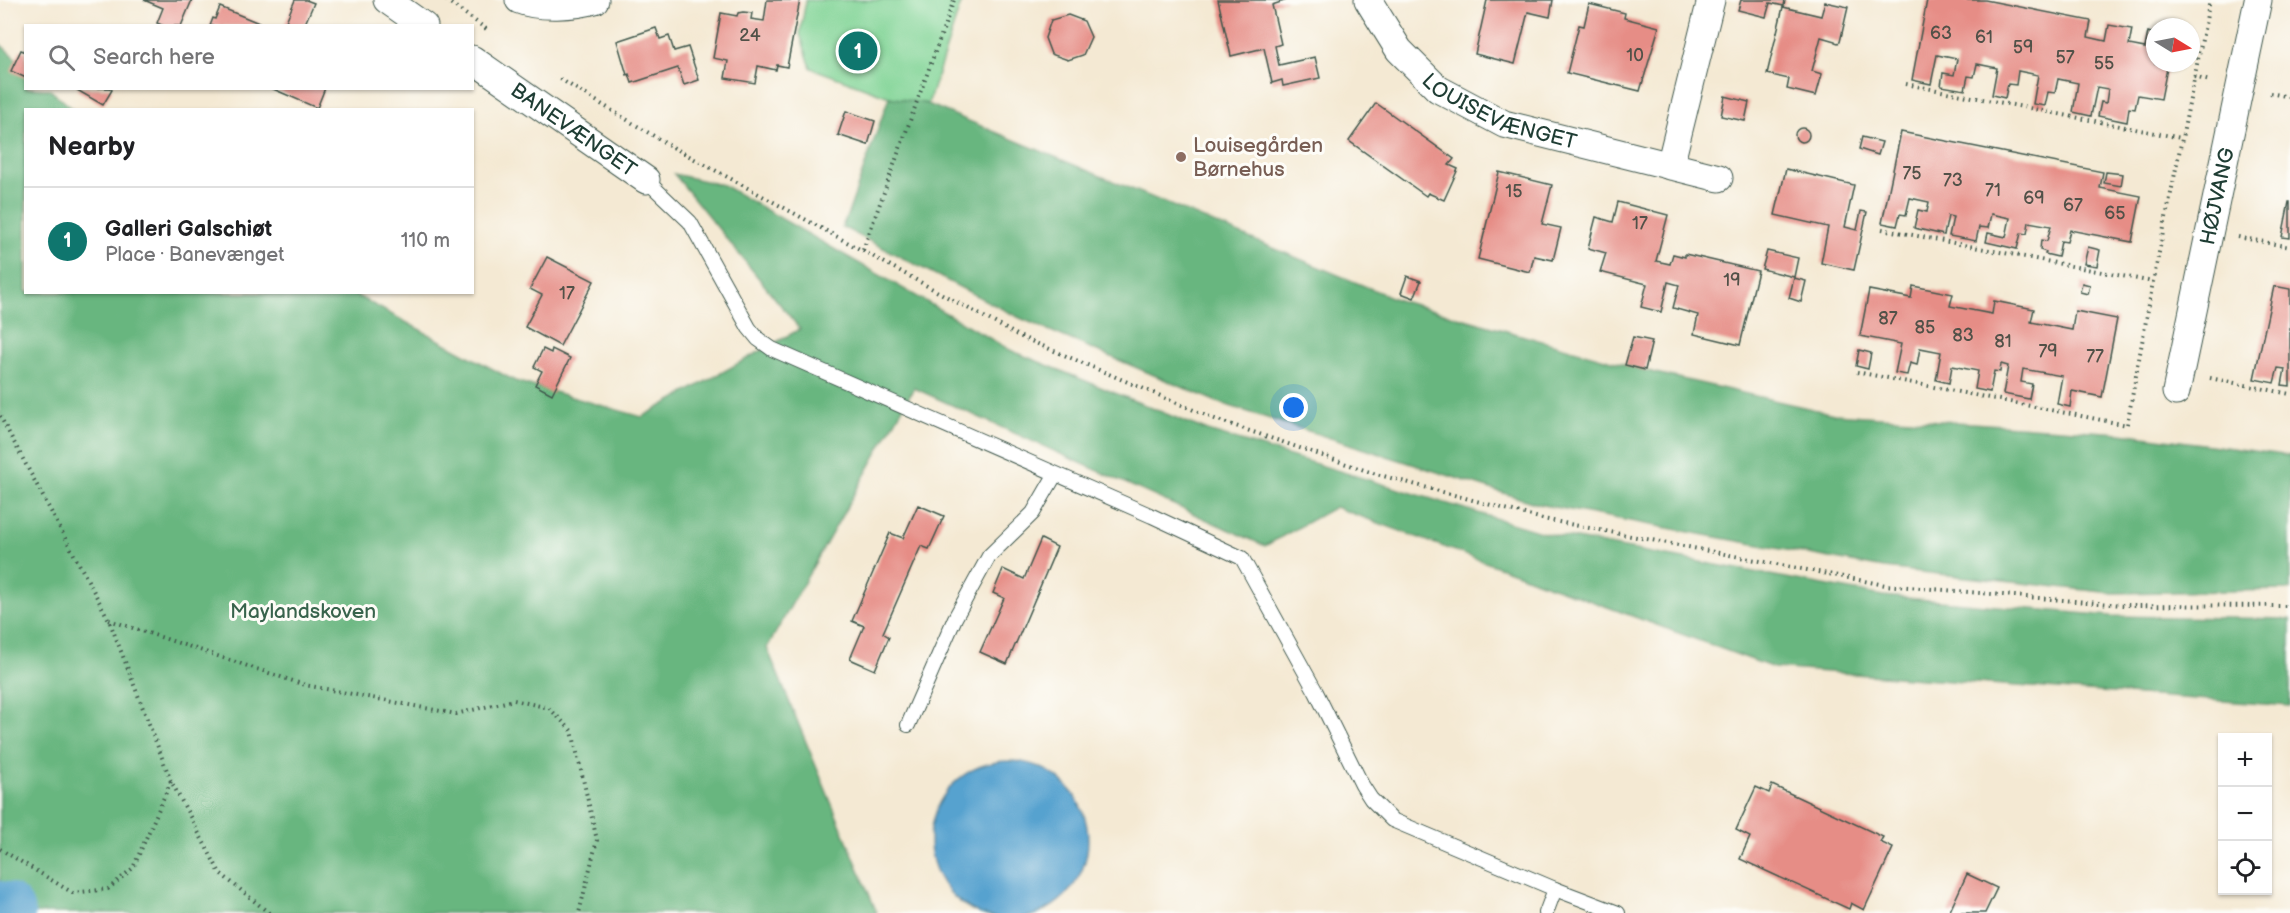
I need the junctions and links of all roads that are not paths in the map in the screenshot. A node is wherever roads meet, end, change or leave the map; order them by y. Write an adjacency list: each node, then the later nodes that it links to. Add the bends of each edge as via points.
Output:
1 (387, 0): 7 (street)
2 (519, 0): 3 (street, via 530,5 583,4)
3 (595, 0)
4 (1368, 0): 9 (street, LOUISEVÆNGET, via 1398,50 1438,89 1504,124)
5 (1711, 0): 9 (street)
6 (2258, 0): 12 (street, HØJVANG)
7 (421, 24)
8 (474, 60): 11 (street, BANEVÆNGET)
9 (1670, 166): 10 (street, LOUISEVÆNGET)
10 (1719, 178)
11 (646, 180): 13 (lane, via 690,222 758,339 772,349)
12 (2178, 382)
13 (1055, 475): 14 (lane, via 1033,513 989,556 955,618); 15 (lane, via 1242,558 1362,785 1382,811 1392,820)
14 (908, 725)
15 (1555, 889): 16 (lane); 17 (lane)
16 (1546, 913)
17 (1618, 913)

